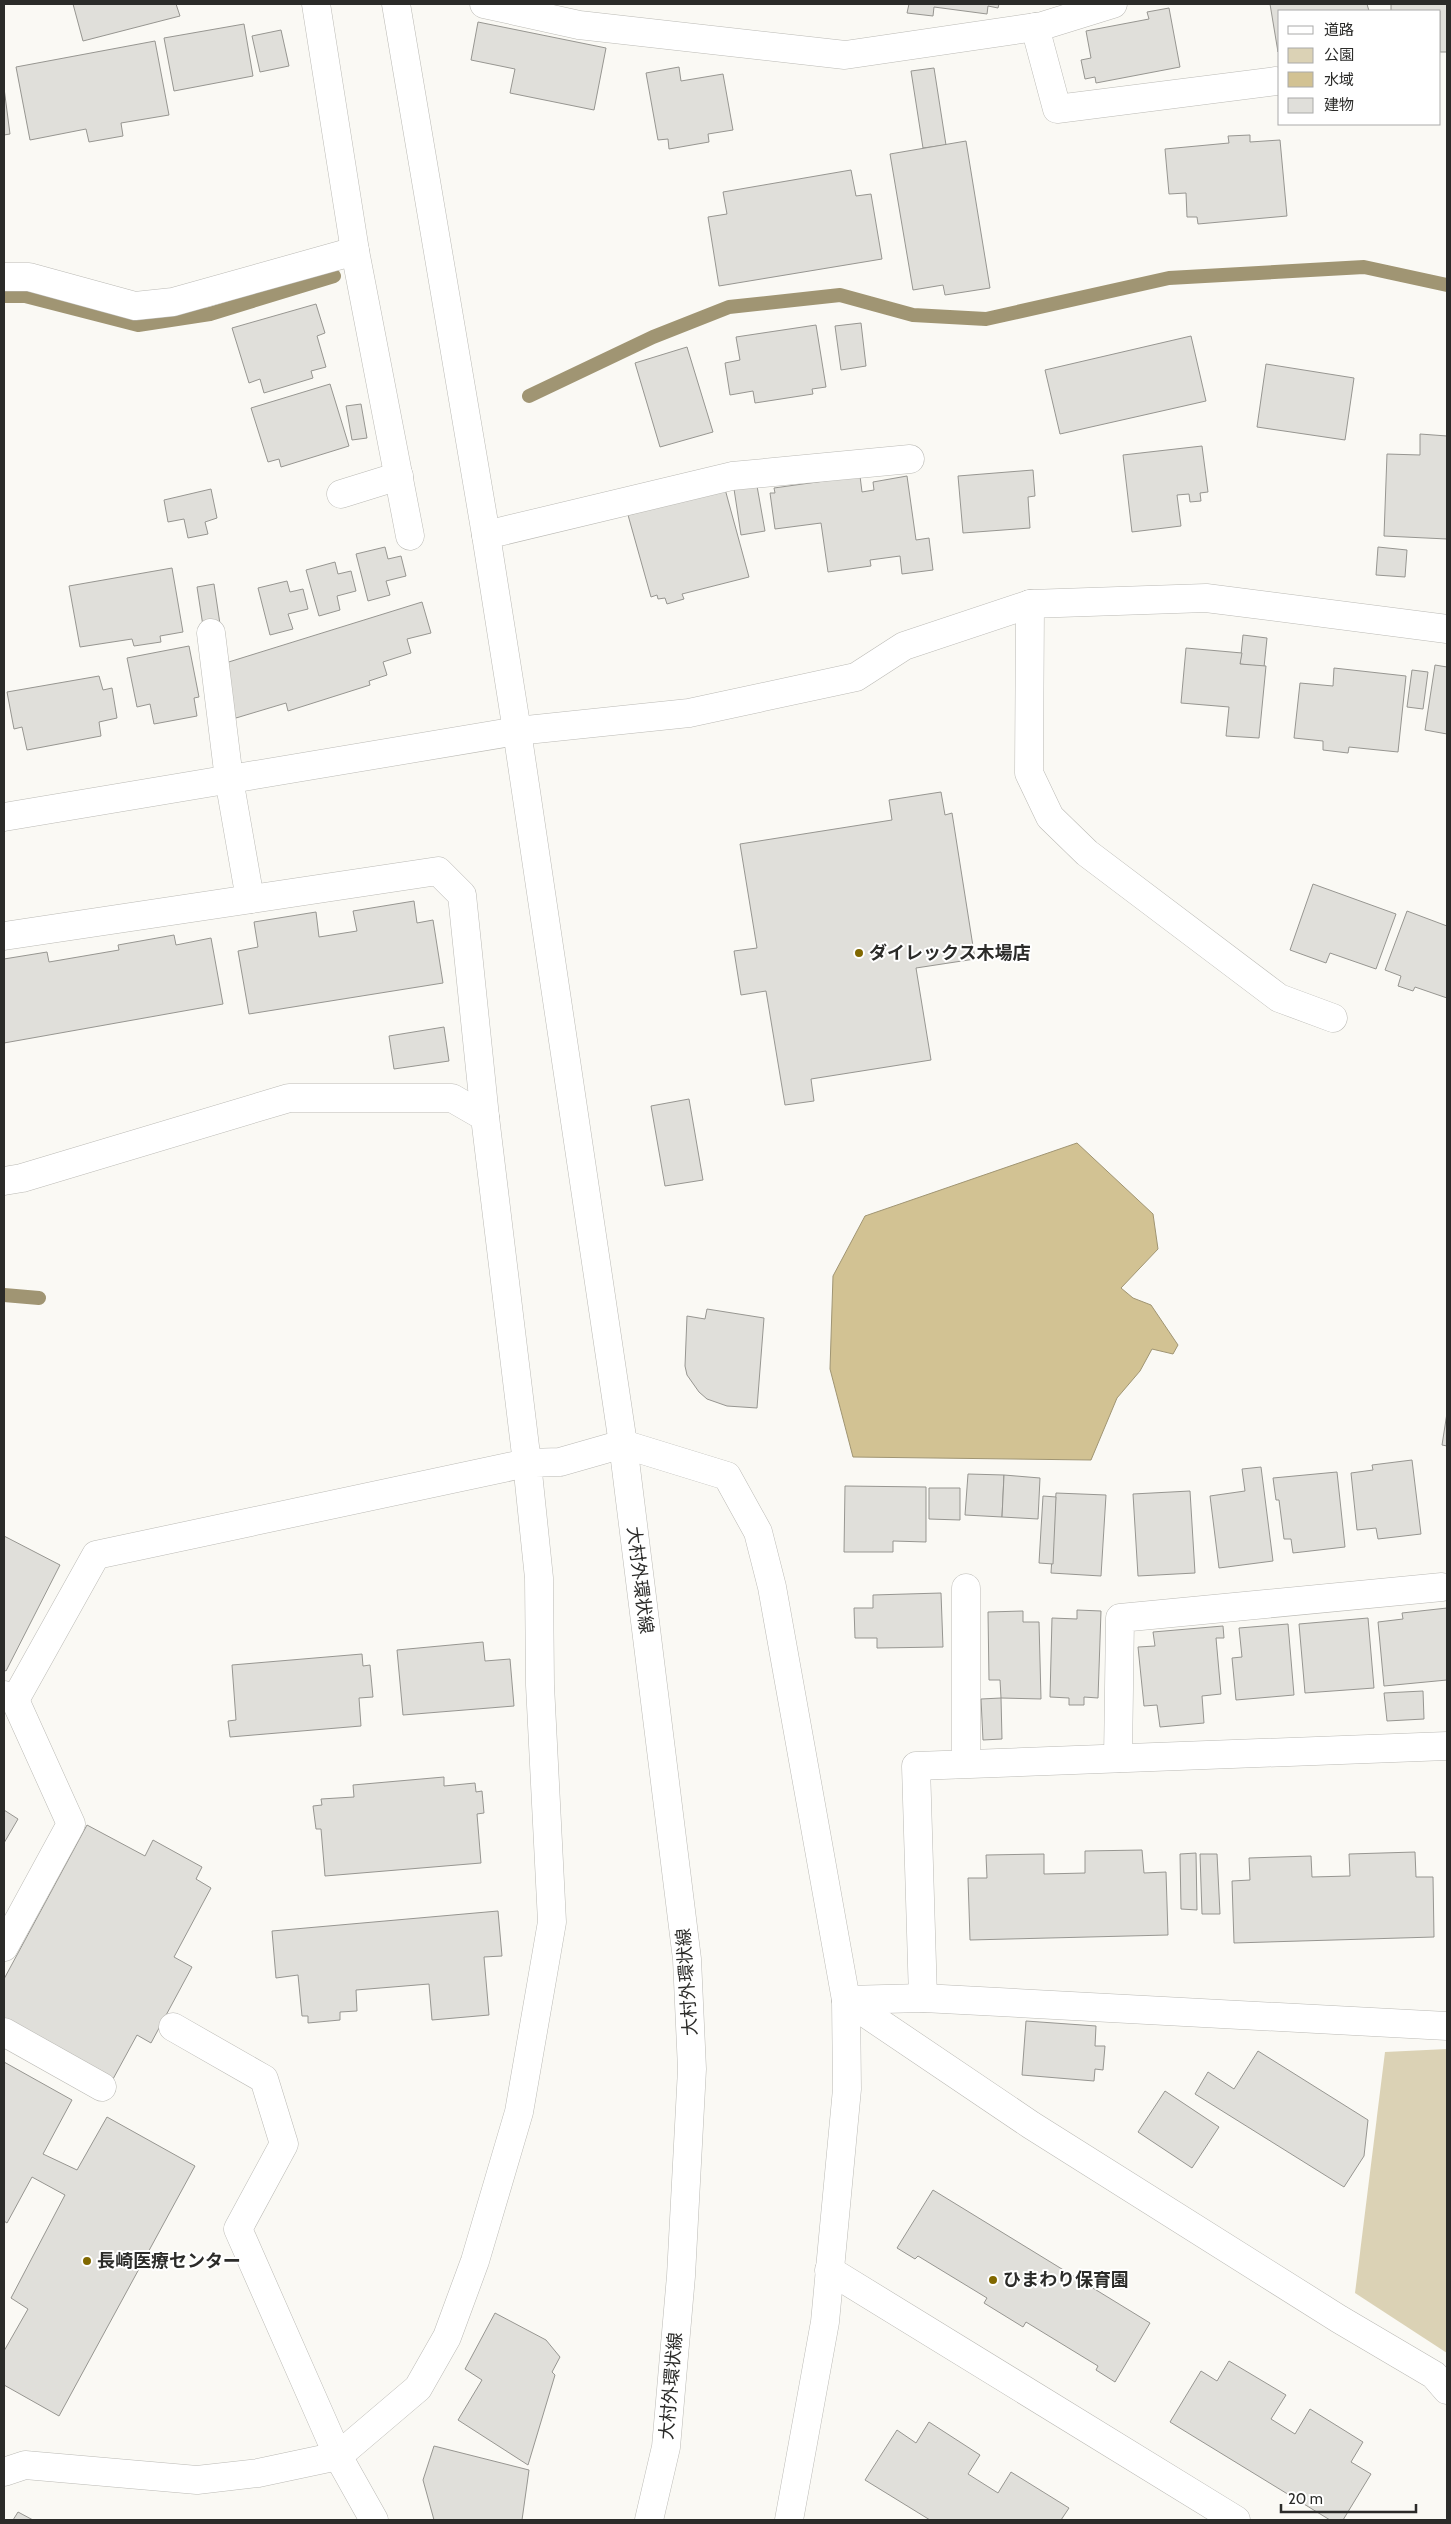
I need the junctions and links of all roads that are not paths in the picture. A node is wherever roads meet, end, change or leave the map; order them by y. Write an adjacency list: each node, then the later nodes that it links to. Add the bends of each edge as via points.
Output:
1 (316, 4): 8 (street)
2 (396, 4): 13 (street, 大村外環状線)
3 (484, 4): 5 (street)
4 (1113, 4): 6 (street)
5 (578, 14): 6 (street, via 845,55)
6 (1035, 27): 7 (street, via 1057,109)
7 (1276, 81)
8 (355, 251): 9 (street, via 173,302 135,306 30,277); 11 (street)
9 (4, 277)
10 (910, 459): 13 (street, via 732,476)
11 (399, 476): 12 (street); 14 (street)
12 (341, 494)
13 (486, 535): 18 (street, 大村外環状線)
14 (410, 536)
15 (1030, 604): 16 (street, via 1206,598); 18 (street, via 904,646 856,677 689,713); 23 (street, via 1029,773 1050,817 1086,853 1279,998)
16 (1447, 629)
17 (212, 633): 19 (street)
18 (517, 731): 19 (street); 26 (street, 大村外環状線)
19 (229, 778): 20 (street); 21 (street)
20 (4, 817)
21 (250, 899): 22 (street); 24 (street, via 438,871 462,895)
22 (4, 936)
23 (1333, 1018)
24 (485, 1117): 25 (street, via 452,1098 289,1098); 27 (street)
25 (4, 1181)
26 (623, 1444): 27 (street, via 560,1462); 36 (street, via 727,1476 758,1532 772,1587); 46 (street, 大村外環状線, via 687,1959 692,2069 681,2276 666,2447)
27 (527, 1463): 30 (street, via 96,1555); 43 (street, via 539,1578 540,1685 552,1922 520,2112 475,2261 447,2337 418,2388)
28 (1442, 1587): 32 (street, via 1120,1618)
29 (966, 1588): 33 (street)
30 (9, 1697): 34 (street, via 71,1824)
31 (1447, 1746): 32 (street)
32 (1118, 1758): 33 (street)
33 (966, 1763): 35 (street, via 916,1766)
34 (4, 1947)
35 (924, 1998): 36 (street); 37 (street)
36 (846, 2000): 41 (street, via 847,2089); 42 (street, via 1031,2126 1434,2375)
37 (1447, 2026)
38 (173, 2027): 43 (street, via 264,2080 284,2144 238,2229)
39 (4, 2032): 40 (street)
40 (102, 2087)
41 (829, 2270): 47 (street, via 825,2322); 48 (street)
42 (1447, 2390)
43 (338, 2456): 44 (street, via 258,2473 197,2480 25,2465); 45 (street)
44 (4, 2472)
45 (374, 2520)
46 (650, 2520)
47 (789, 2520)
48 (1236, 2520)

